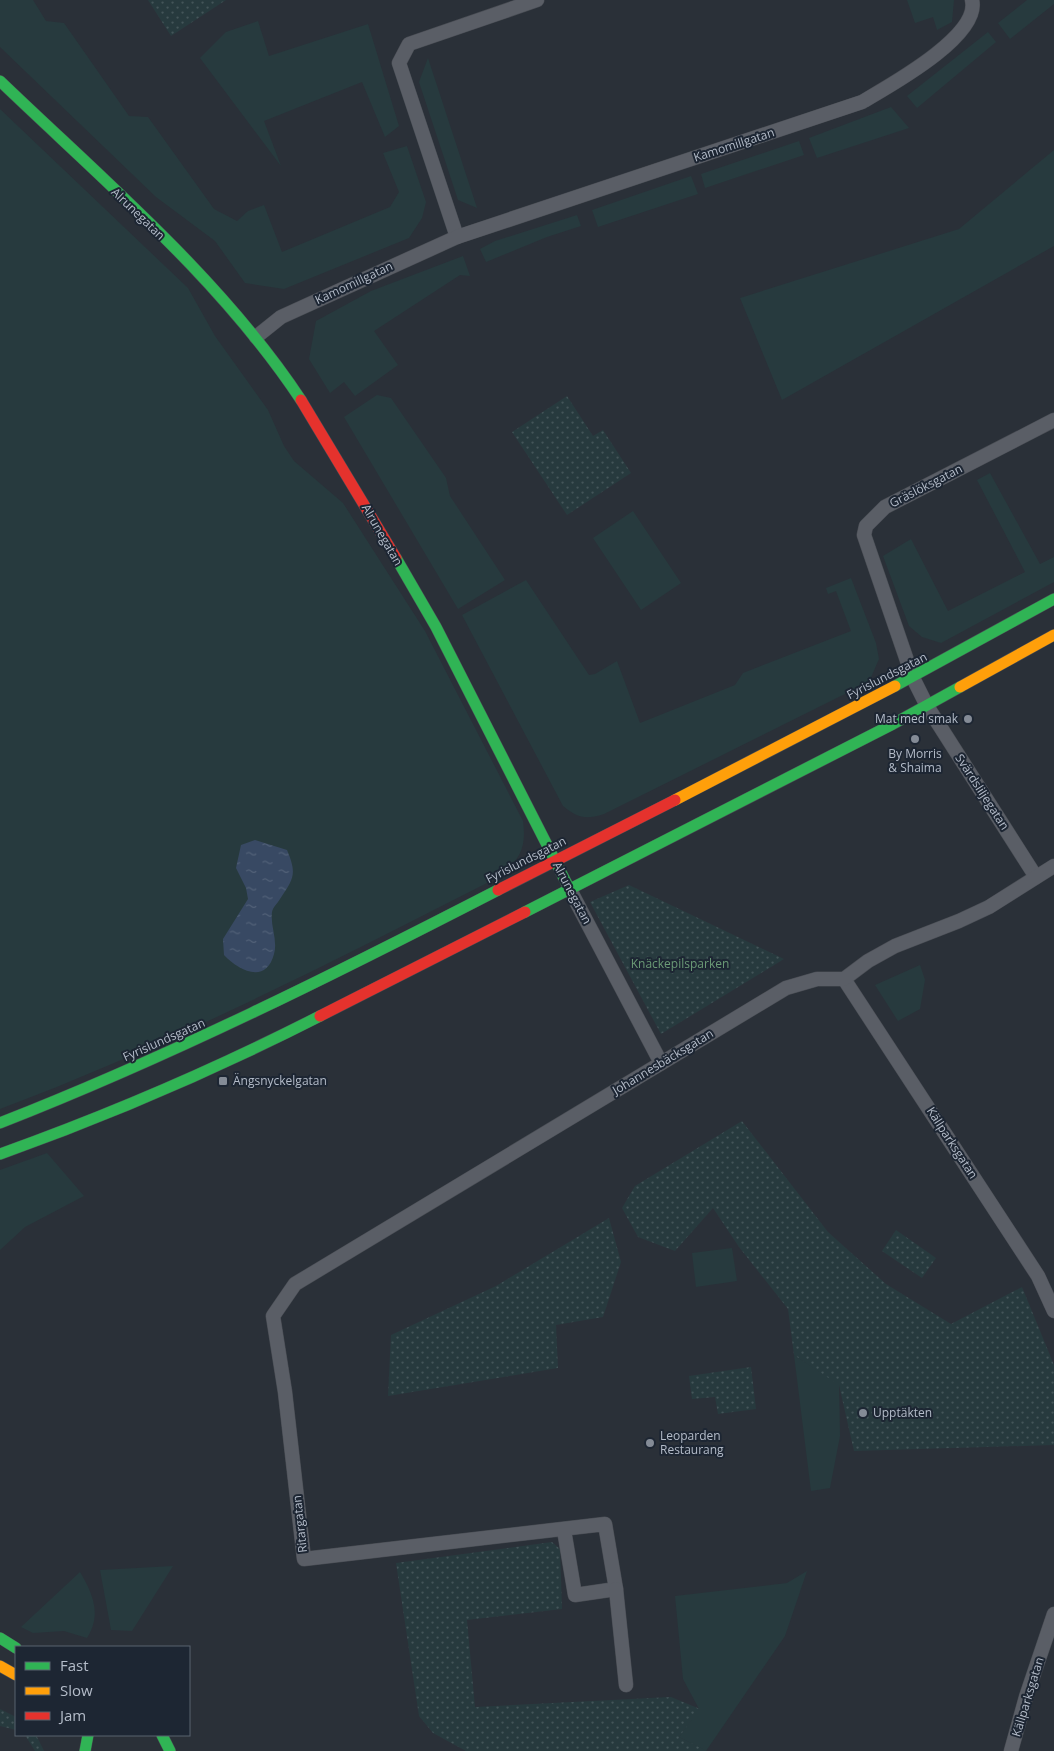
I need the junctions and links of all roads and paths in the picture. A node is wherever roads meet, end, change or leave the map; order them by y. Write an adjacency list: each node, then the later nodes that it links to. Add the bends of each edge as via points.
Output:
1 (537, 0): 4 (street, via 409,44 399,63)
2 (972, 0): 4 (street, Kamomillgatan, via 974,6 960,34 914,71 862,102)
3 (0, 81): 5 (main road, Alrunegatan, via 185,259)
4 (457, 237): 5 (street, Kamomillgatan, via 281,317)
5 (256, 337): 11 (main road, Alrunegatan, via 319,427 436,626)
6 (1054, 420): 9 (street, Gräslöksgatan, via 885,507 866,526 867,548)
7 (1054, 599): 9 (main road, Fyrislundsgatan)
8 (1054, 634): 10 (main road)
9 (913, 678): 10 (street, Gräslöksgatan); 11 (main road, Fyrislundsgatan)
10 (927, 706): 13 (street, Svärdsliljegatan); 14 (main road)
11 (555, 861): 14 (main road, Alrunegatan); 17 (main road, Fyrislundsgatan, via 226,1028 66,1098)
12 (1054, 866): 13 (street)
13 (1036, 877): 15 (street, via 966,918 895,946)
14 (569, 888): 16 (street, Alrunegatan); 18 (main road, via 253,1050 75,1127)
15 (844, 979): 16 (street, Johannesbäcksgatan, via 817,979 786,988); 20 (street, Källparksgatan, via 1038,1276)
16 (661, 1063): 19 (street, Johannesbäcksgatan, via 295,1284)
17 (0, 1123)
18 (0, 1154)
19 (287, 1294): 21 (street, Ritargatan, via 273,1316 304,1559)
20 (1054, 1311)
21 (564, 1530): 22 (street, Ritargatan, via 606,1524); 22 (street, via 574,1595)
22 (616, 1588): 28 (street, Ritargatan)
23 (1054, 1614): 33 (street, Källparksgatan)
24 (0, 1638): 25 (main road)
25 (15, 1647)
26 (0, 1666): 27 (main road)
27 (15, 1674)
28 (626, 1685)
29 (162, 1736): 31 (main road)
30 (162, 1736): 32 (main road)
31 (164, 1751)
32 (170, 1751)
33 (1012, 1751)

